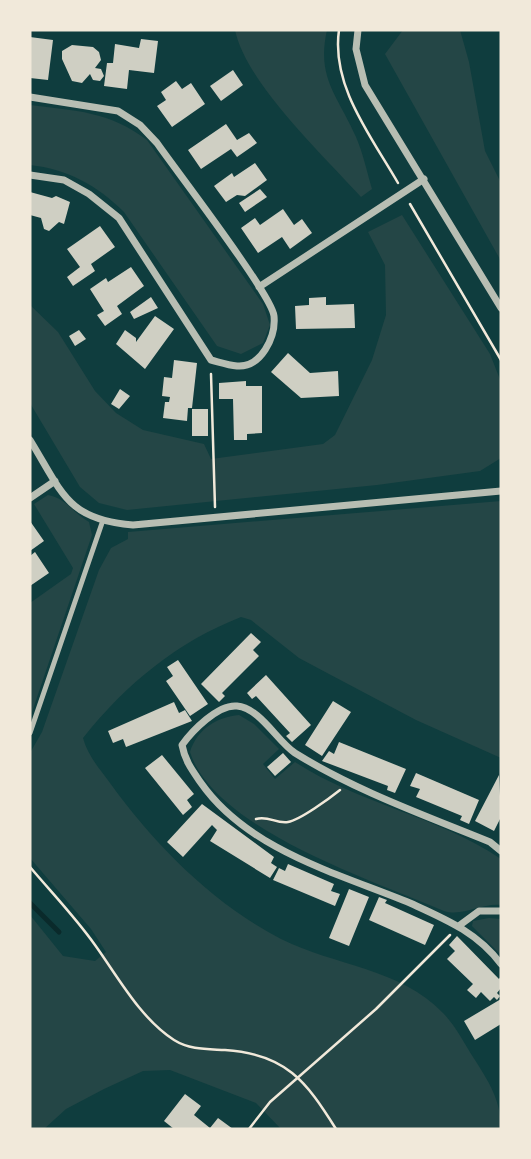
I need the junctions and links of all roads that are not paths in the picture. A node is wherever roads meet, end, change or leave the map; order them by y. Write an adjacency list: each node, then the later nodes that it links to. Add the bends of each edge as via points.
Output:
1 (358, 30): 4 (street, via 356,50 365,85)
2 (30, 97): 5 (street, via 118,111 140,125)
3 (30, 175): 5 (street, via 64,180 119,218 211,360 240,367 263,355 272,337 274,314)
4 (424, 178): 5 (street); 6 (street)
5 (259, 287)
6 (501, 308)
7 (30, 440): 8 (street)
8 (55, 481): 10 (street); 11 (street, via 77,510)
9 (501, 491): 11 (street, via 133,525)
10 (30, 498)
11 (103, 523): 12 (lane)
12 (30, 733)
13 (501, 851): 15 (street, via 490,842 348,783 291,750 250,710 238,706 225,708 183,745 184,759 208,793 243,828 274,846)
14 (501, 911): 15 (street, via 479,911)
15 (460, 925): 16 (street)
16 (501, 964)

